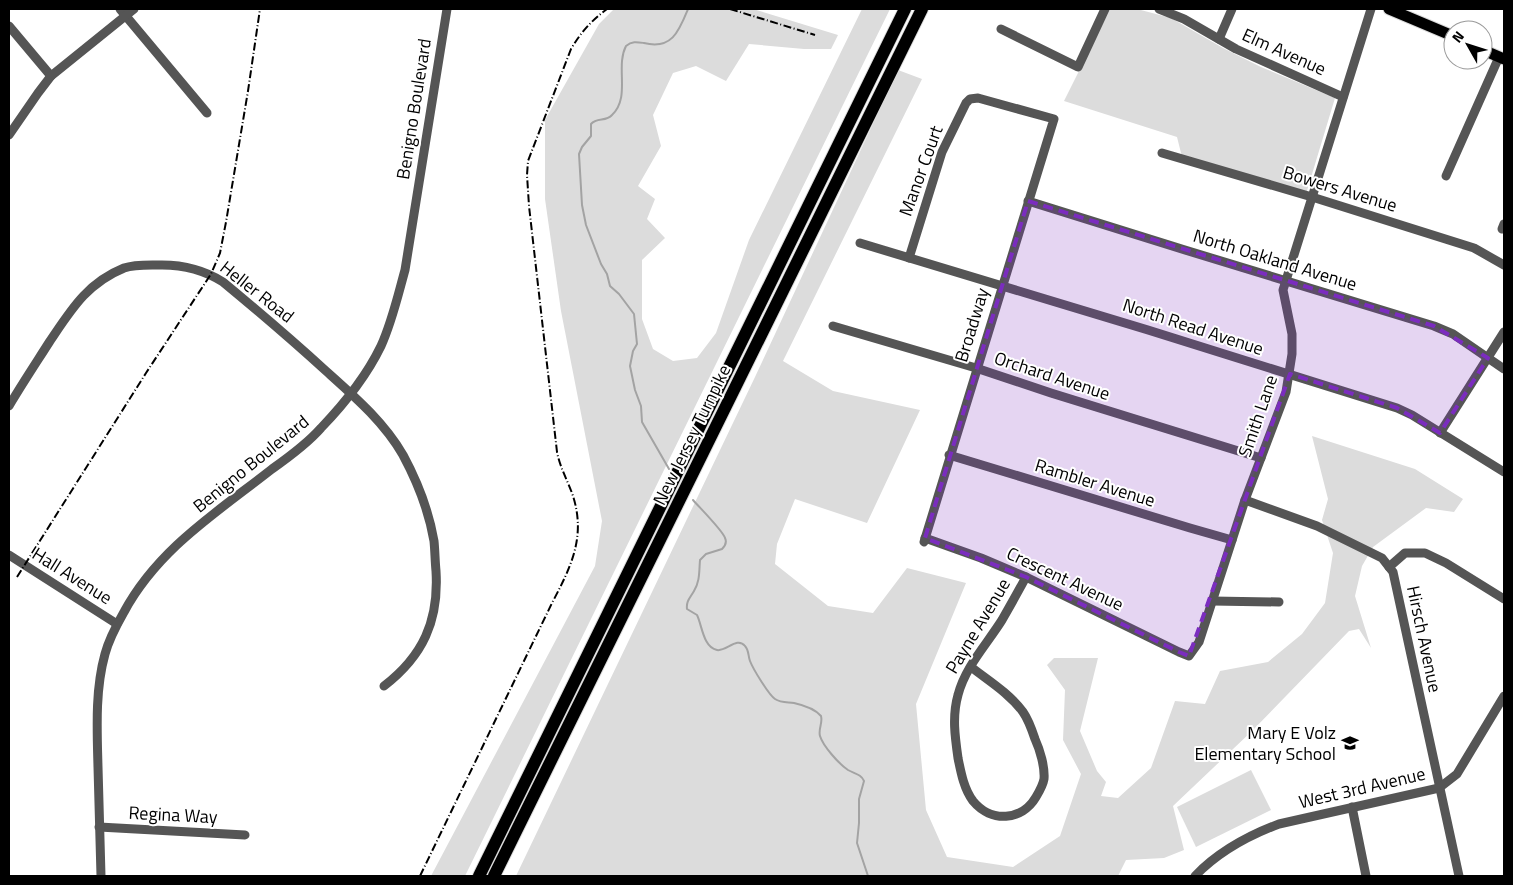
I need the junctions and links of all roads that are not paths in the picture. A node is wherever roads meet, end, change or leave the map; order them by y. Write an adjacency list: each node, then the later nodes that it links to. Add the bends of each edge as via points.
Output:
1 (134, 9): 10 (street)
2 (447, 9): 36 (street, Benigno Boulevard, via 405,270 382,345)
3 (905, 9): 61 (highway, New Jersey Turnpike)
4 (922, 9): 62 (highway, New Jersey Turnpike)
5 (1105, 9): 12 (street, via 1078,67)
6 (1159, 9): 14 (street, Elm Avenue, via 1184,18)
7 (1232, 9): 14 (street)
8 (1371, 9): 17 (street, Smith Lane)
9 (1389, 9): 13 (main road)
10 (123, 12): 16 (street); 19 (street)
11 (9, 26): 16 (street)
12 (1001, 29)
13 (1443, 32)
14 (1219, 39): 17 (street, Elm Avenue)
15 (1502, 58): 22 (street)
16 (51, 76): 20 (street)
17 (1343, 97): 23 (street, Smith Lane)
18 (971, 99): 24 (street, Broadway, via 978,98 1054,119); 26 (street, Manor Court, via 942,152)
19 (207, 113)
20 (9, 135)
21 (1162, 153): 23 (street, Bowers Avenue)
22 (1446, 176)
23 (1312, 197): 27 (street, Bowers Avenue, via 1474,248); 28 (street, Smith Lane)
24 (1028, 201): 28 (street, North Oakland Avenue); 29 (street, Broadway)
25 (860, 243): 26 (street, North Read Avenue)
26 (909, 258): 29 (street, North Read Avenue)
27 (1504, 265)
28 (1286, 280): 32 (street, North Oakland Avenue, via 1434,326 1453,334); 35 (street, Smith Lane, via 1283,290 1292,334)
29 (1002, 285): 33 (street, Broadway); 35 (street, North Read Avenue)
30 (833, 326): 33 (street, Orchard Avenue)
31 (1504, 332): 32 (street)
32 (1488, 358): 34 (street, North Oakland Avenue); 38 (street)
33 (976, 368): 39 (street, Broadway); 40 (street, Orchard Avenue)
34 (1504, 368)
35 (1290, 374): 38 (street, North Read Avenue, via 1397,408); 40 (street, Smith Lane)
36 (351, 394): 37 (street, Heller Road, via 290,338 211,274 173,265 146,264 112,274 74,304); 51 (street, Benigno Boulevard, via 320,430 297,450 170,551 135,591); 54 (street, Heller Road, via 369,410 403,455 417,486 434,541 436,603 433,618 415,656)
37 (9, 406)
38 (1440, 432): 41 (street, North Read Avenue)
39 (949, 455): 43 (street, Broadway); 44 (street, Rambler Avenue)
40 (1261, 458): 42 (street, Smith Lane)
41 (1504, 472)
42 (1246, 500): 44 (street, Smith Lane); 46 (street, Hirsch Avenue, via 1318,526 1382,558)
43 (924, 540): 47 (street, Crescent Avenue)
44 (1232, 540): 49 (street, Smith Lane)
45 (9, 555): 51 (street, Hall Avenue)
46 (1389, 567): 48 (street, via 1405,553 1425,553); 56 (street, Hirsch Avenue, via 1393,572)
47 (1026, 577): 52 (street, Crescent Avenue); 53 (street, Payne Avenue)
48 (1504, 599)
49 (1212, 601): 50 (street); 52 (street, Smith Lane, via 1199,642)
50 (1279, 602)
51 (117, 624): 58 (street, Benigno Boulevard, via 105,654 99,684)
52 (1189, 656)
53 (971, 667): 53 (street, Payne Avenue, via 1008,695 1023,712 1039,750 1044,780 1035,799 1021,813 1000,816 978,806 967,791 961,774 954,735 955,710 958,692)
54 (384, 686)
55 (1504, 696): 56 (street, West 3rd Avenue, via 1457,774)
56 (1441, 786): 57 (street, West 3rd Avenue); 65 (street, Hirsch Avenue)
57 (1352, 807): 63 (street, West 3rd Avenue, via 1279,824 1256,833 1233,845); 64 (street)
58 (99, 827): 59 (street, Regina Way); 60 (street, Benigno Boulevard)
59 (244, 835)
60 (101, 876)
61 (479, 876)
62 (494, 876)
63 (1195, 876)
64 (1366, 876)
65 (1459, 876)

